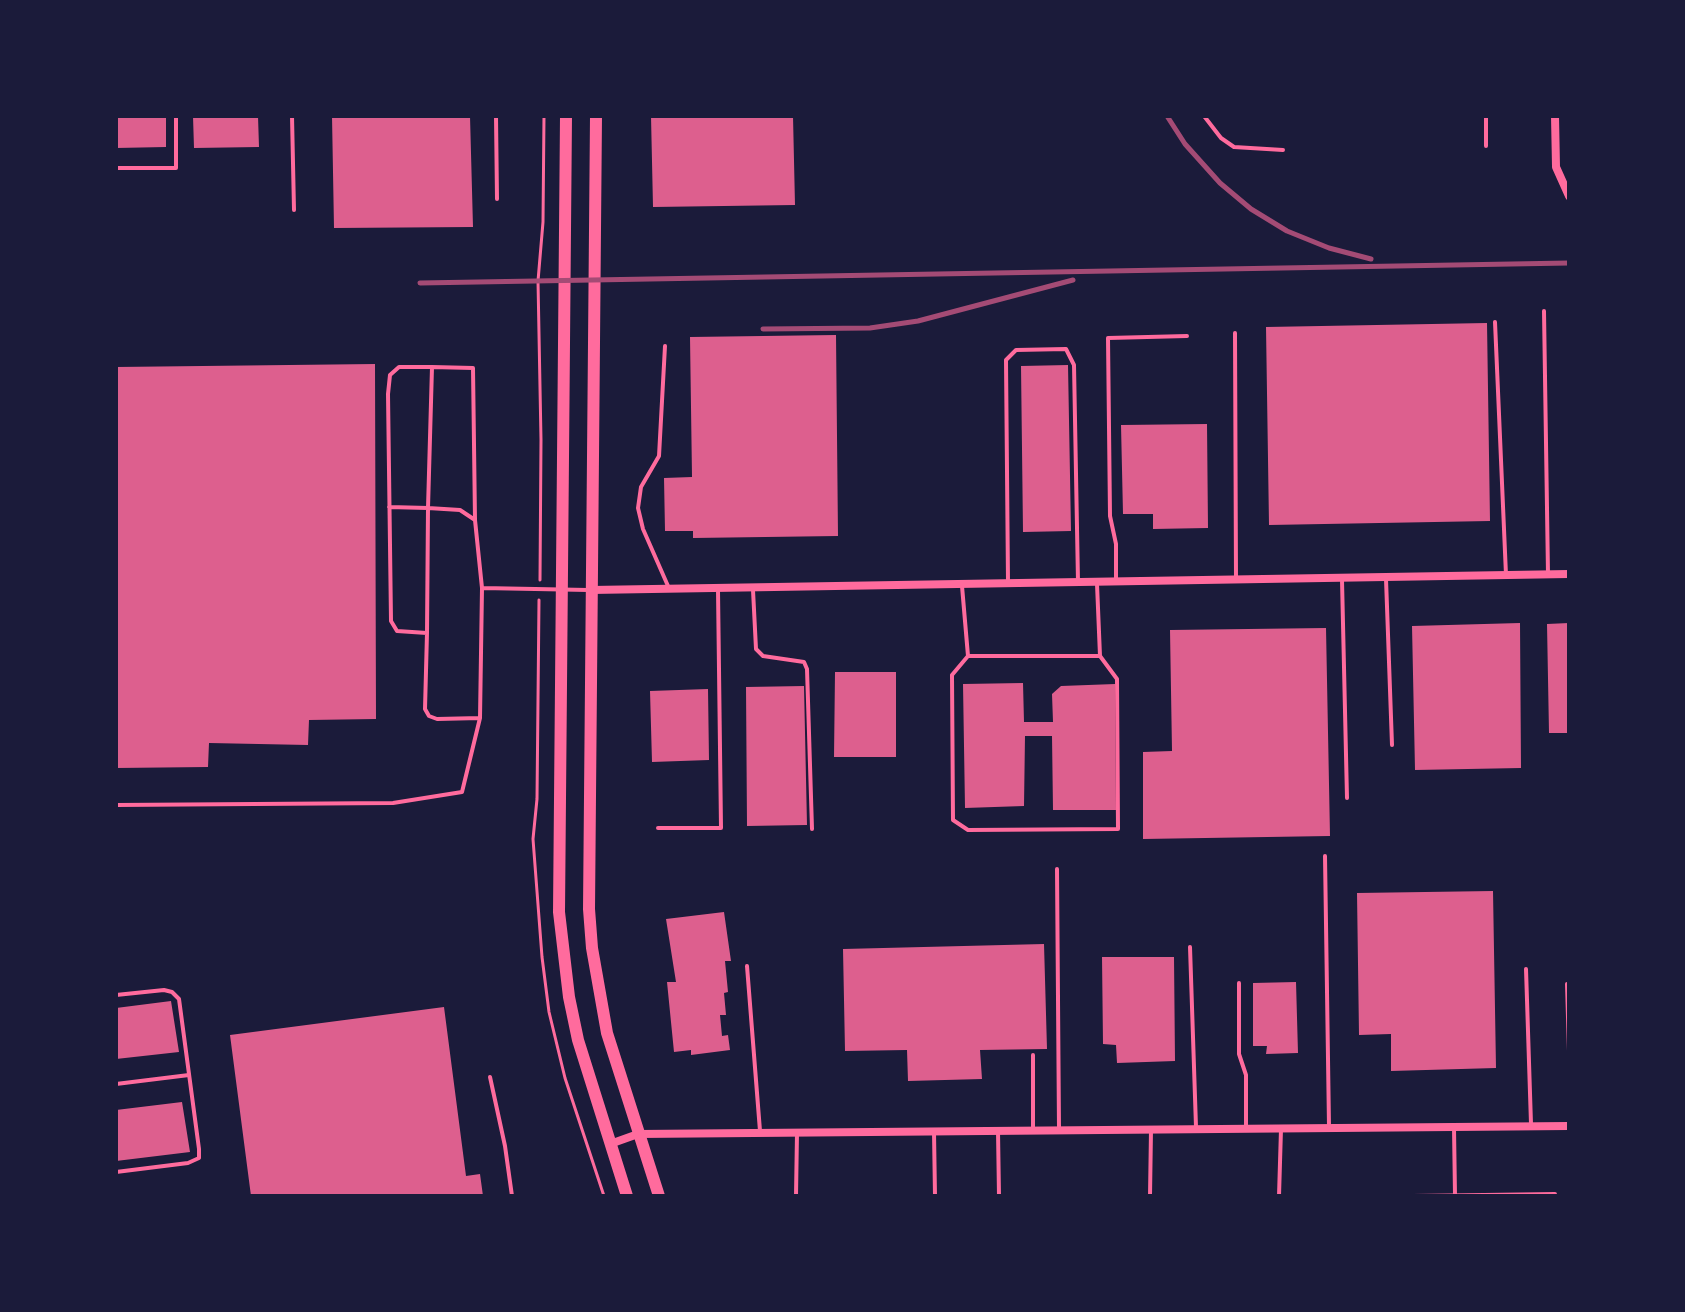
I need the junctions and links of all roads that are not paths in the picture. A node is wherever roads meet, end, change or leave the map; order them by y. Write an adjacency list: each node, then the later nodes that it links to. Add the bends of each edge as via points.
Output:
1 (176, 116): 11 (lane, via 176,168)
2 (292, 116): 14 (lane)
3 (496, 116): 13 (lane)
4 (566, 116): 39 (main road)
5 (596, 116): 40 (main road)
6 (1204, 116): 10 (lane, via 1234,147)
7 (1486, 116): 9 (lane)
8 (1555, 116): 12 (street, via 1556,167)
9 (1486, 146)
10 (1283, 150)
11 (116, 168)
12 (1569, 196)
13 (497, 199)
14 (294, 210)
15 (1544, 311): 24 (lane)
16 (1495, 322): 26 (lane)
17 (1235, 333): 29 (lane)
18 (1187, 336): 30 (lane, via 1108,338)
19 (665, 346): 38 (lane, via 659,456 641,487 638,508)
20 (432, 367): 21 (lane, via 399,367 390,375); 22 (lane); 23 (lane, via 473,368)
21 (389, 507): 22 (lane); 41 (lane, via 391,621 397,631)
22 (428, 508): 23 (lane, via 460,510); 41 (lane)
23 (475, 520): 36 (lane)
24 (1548, 574): 25 (street); 26 (street)
25 (1569, 574)
26 (1506, 575): 28 (street)
27 (1342, 577): 28 (street); 29 (street); 46 (lane)
28 (1386, 577): 45 (lane)
29 (1236, 579): 30 (street)
30 (1116, 581): 32 (street)
31 (1078, 582): 32 (street); 33 (street); 33 (lane, via 1074,365 1066,349 1016,350 1006,360)
32 (1097, 582): 43 (lane)
33 (1008, 583): 34 (street)
34 (962, 584): 35 (street); 42 (lane)
35 (753, 587): 37 (street); 49 (lane, via 756,649 763,656 804,662 807,669)
36 (482, 588): 39 (lane); 44 (lane)
37 (718, 588): 38 (street); 48 (lane, via 721,828)
38 (669, 589): 40 (street)
39 (561, 590): 40 (lane); 78 (main road, via 563,951 578,1040)
40 (591, 590): 77 (main road, via 592,948 607,1033)
41 (427, 633): 44 (lane, via 429,716)
42 (968, 656): 43 (lane); 43 (lane, via 952,675 953,820 968,830 1118,829 1117,679)
43 (1100, 656)
44 (480, 718): 47 (lane, via 462,792 393,803)
45 (1392, 745)
46 (1347, 798)
47 (116, 805)
48 (658, 828)
49 (812, 829)
50 (1325, 856): 68 (lane)
51 (1057, 869): 73 (lane)
52 (1190, 947): 70 (lane)
53 (747, 966): 75 (lane)
54 (1526, 969): 64 (lane)
55 (1239, 983): 66 (lane)
56 (1567, 984): 58 (lane)
57 (116, 995): 60 (lane, via 164,990 179,999)
58 (1569, 1051)
59 (1033, 1055): 72 (lane)
60 (190, 1075): 62 (lane); 79 (lane, via 199,1158)
61 (490, 1077): 81 (lane)
62 (116, 1084)
63 (1569, 1126): 64 (street)
64 (1531, 1127): 65 (street)
65 (1454, 1128): 68 (street); 80 (lane)
66 (1246, 1129): 67 (street); 70 (street)
67 (1281, 1129): 68 (street); 88 (lane)
68 (1329, 1129)
69 (1151, 1130): 70 (street); 73 (street); 87 (lane)
70 (1196, 1130)
71 (998, 1131): 72 (street); 74 (street); 86 (lane)
72 (1033, 1131): 73 (street)
73 (1059, 1131)
74 (934, 1132): 76 (street); 85 (lane)
75 (760, 1133): 76 (street); 77 (street)
76 (797, 1133): 84 (lane)
77 (638, 1134): 78 (street); 83 (main road)
78 (610, 1144): 82 (main road)
79 (116, 1172)
80 (1455, 1195): 89 (lane); 90 (lane)
81 (512, 1196)
82 (627, 1196)
83 (659, 1196)
84 (796, 1196)
85 (935, 1196)
86 (999, 1196)
87 (1150, 1196)
88 (1279, 1196)
89 (1413, 1196)
90 (1555, 1196)

